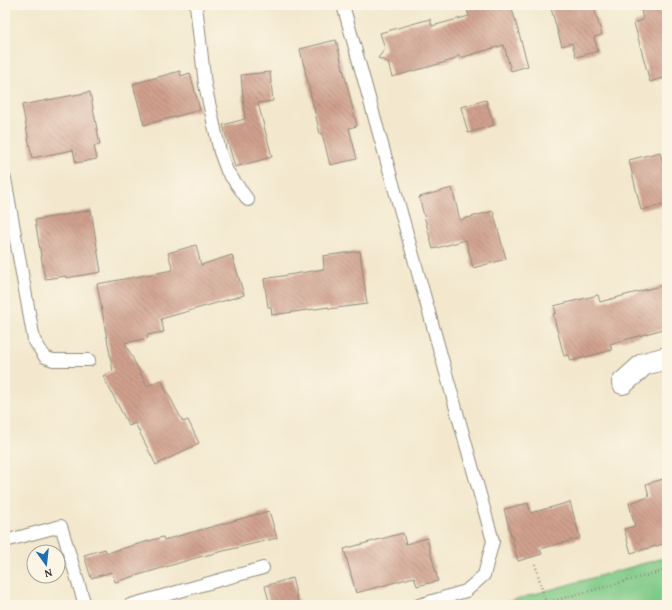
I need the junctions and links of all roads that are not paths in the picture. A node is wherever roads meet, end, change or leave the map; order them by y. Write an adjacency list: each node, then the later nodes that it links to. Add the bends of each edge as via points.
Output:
1 (196, 5): 4 (lane, via 205,85 220,152 228,171)
2 (343, 5): 12 (lane, via 493,541 484,575 466,591)
3 (5, 179): 6 (lane, via 34,340 45,357 53,360)
4 (248, 200)
5 (667, 358): 7 (street, via 644,364)
6 (89, 360)
7 (623, 383)
8 (5, 541): 10 (lane, via 61,526)
9 (264, 568): 11 (lane)
10 (85, 605)
11 (130, 605)
12 (419, 605)

